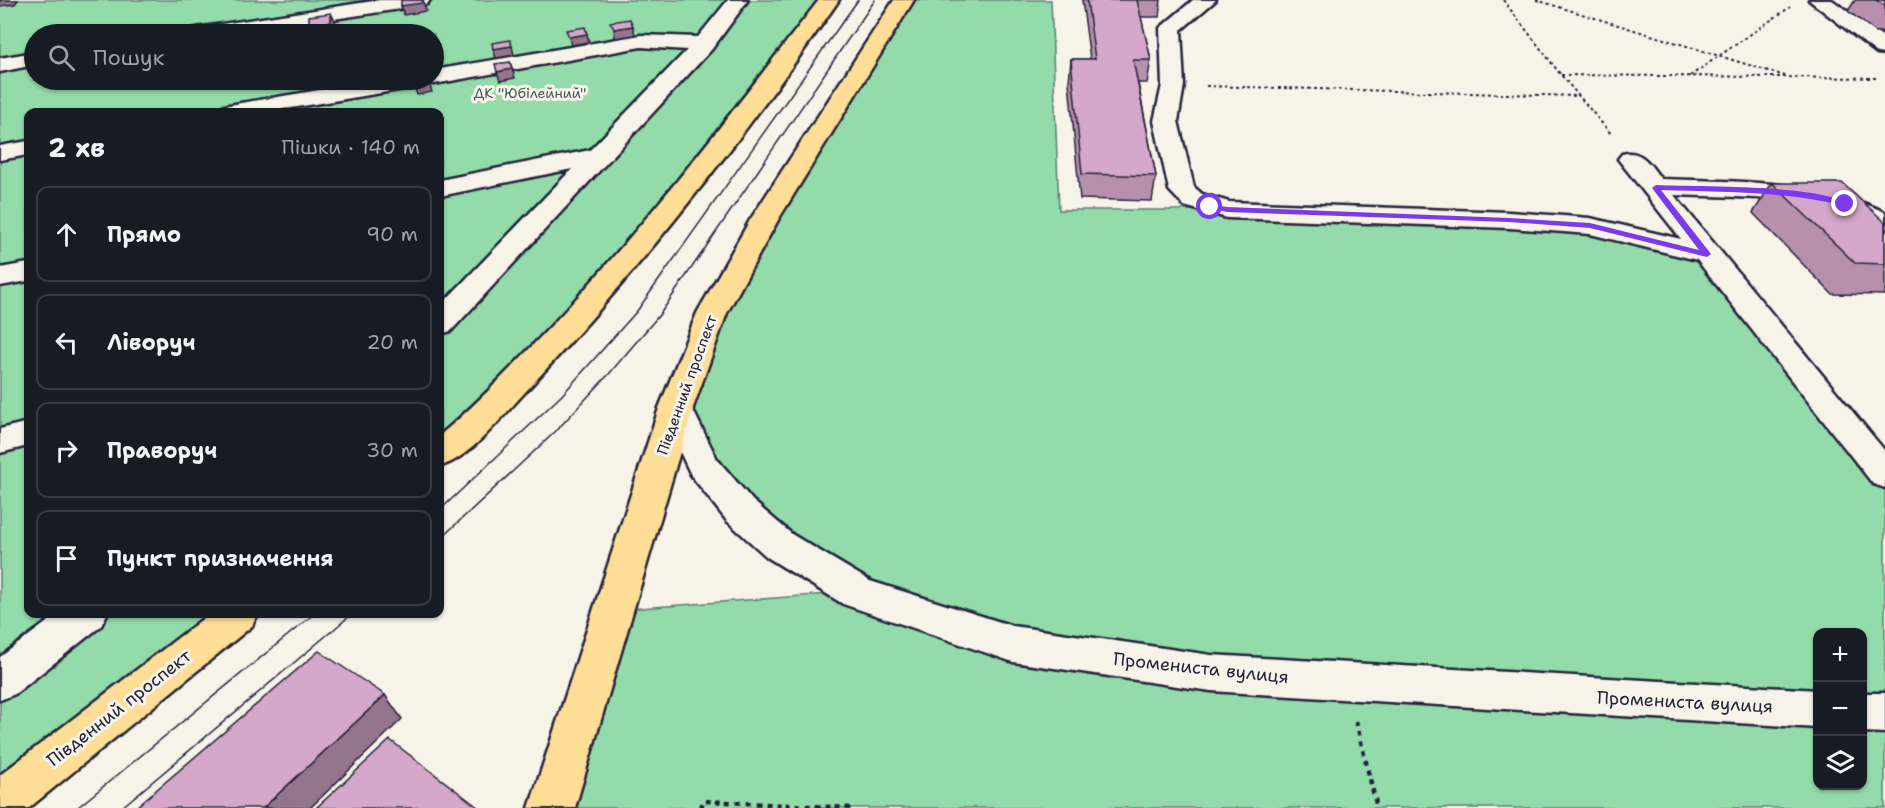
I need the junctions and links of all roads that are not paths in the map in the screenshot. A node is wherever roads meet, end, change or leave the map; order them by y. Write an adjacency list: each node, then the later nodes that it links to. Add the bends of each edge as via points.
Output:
1 (420, 0): 7 (street)
2 (738, 0): 8 (street)
3 (830, 0): 29 (main road, via 665,215 579,315 474,427)
4 (904, 0): 26 (main road, Південний проспект, via 741,261 712,313)
5 (1206, 0): 22 (street, via 1170,28 1173,85 1166,121 1182,190 1193,200 1227,210 1590,226)
6 (1819, 0): 9 (street)
7 (262, 24)
8 (704, 44): 12 (street, via 641,41); 17 (street)
9 (1885, 48)
10 (24, 61): 11 (street)
11 (0, 65)
12 (444, 75)
13 (358, 90): 14 (street)
14 (252, 108)
15 (24, 149): 16 (street)
16 (0, 153)
17 (597, 156): 19 (street); 25 (street)
18 (1631, 159): 20 (street)
19 (444, 187)
20 (1656, 188): 21 (street, via 1819,197); 22 (street)
21 (1885, 222)
22 (1707, 254): 30 (street)
23 (24, 273): 24 (street)
24 (0, 277)
25 (444, 320)
26 (676, 408): 34 (street, Промениста вулиця, via 703,466 740,511 780,546 857,593 1013,644 1211,673); 38 (main road, Південний проспект)
27 (24, 435): 28 (street)
28 (0, 441)
29 (444, 451)
30 (1885, 476)
31 (82, 618): 33 (street)
32 (233, 618): 37 (main road, Південний проспект)
33 (0, 681)
34 (1813, 709)
35 (1867, 712): 36 (street)
36 (1885, 713)
37 (0, 803)
38 (552, 808)

